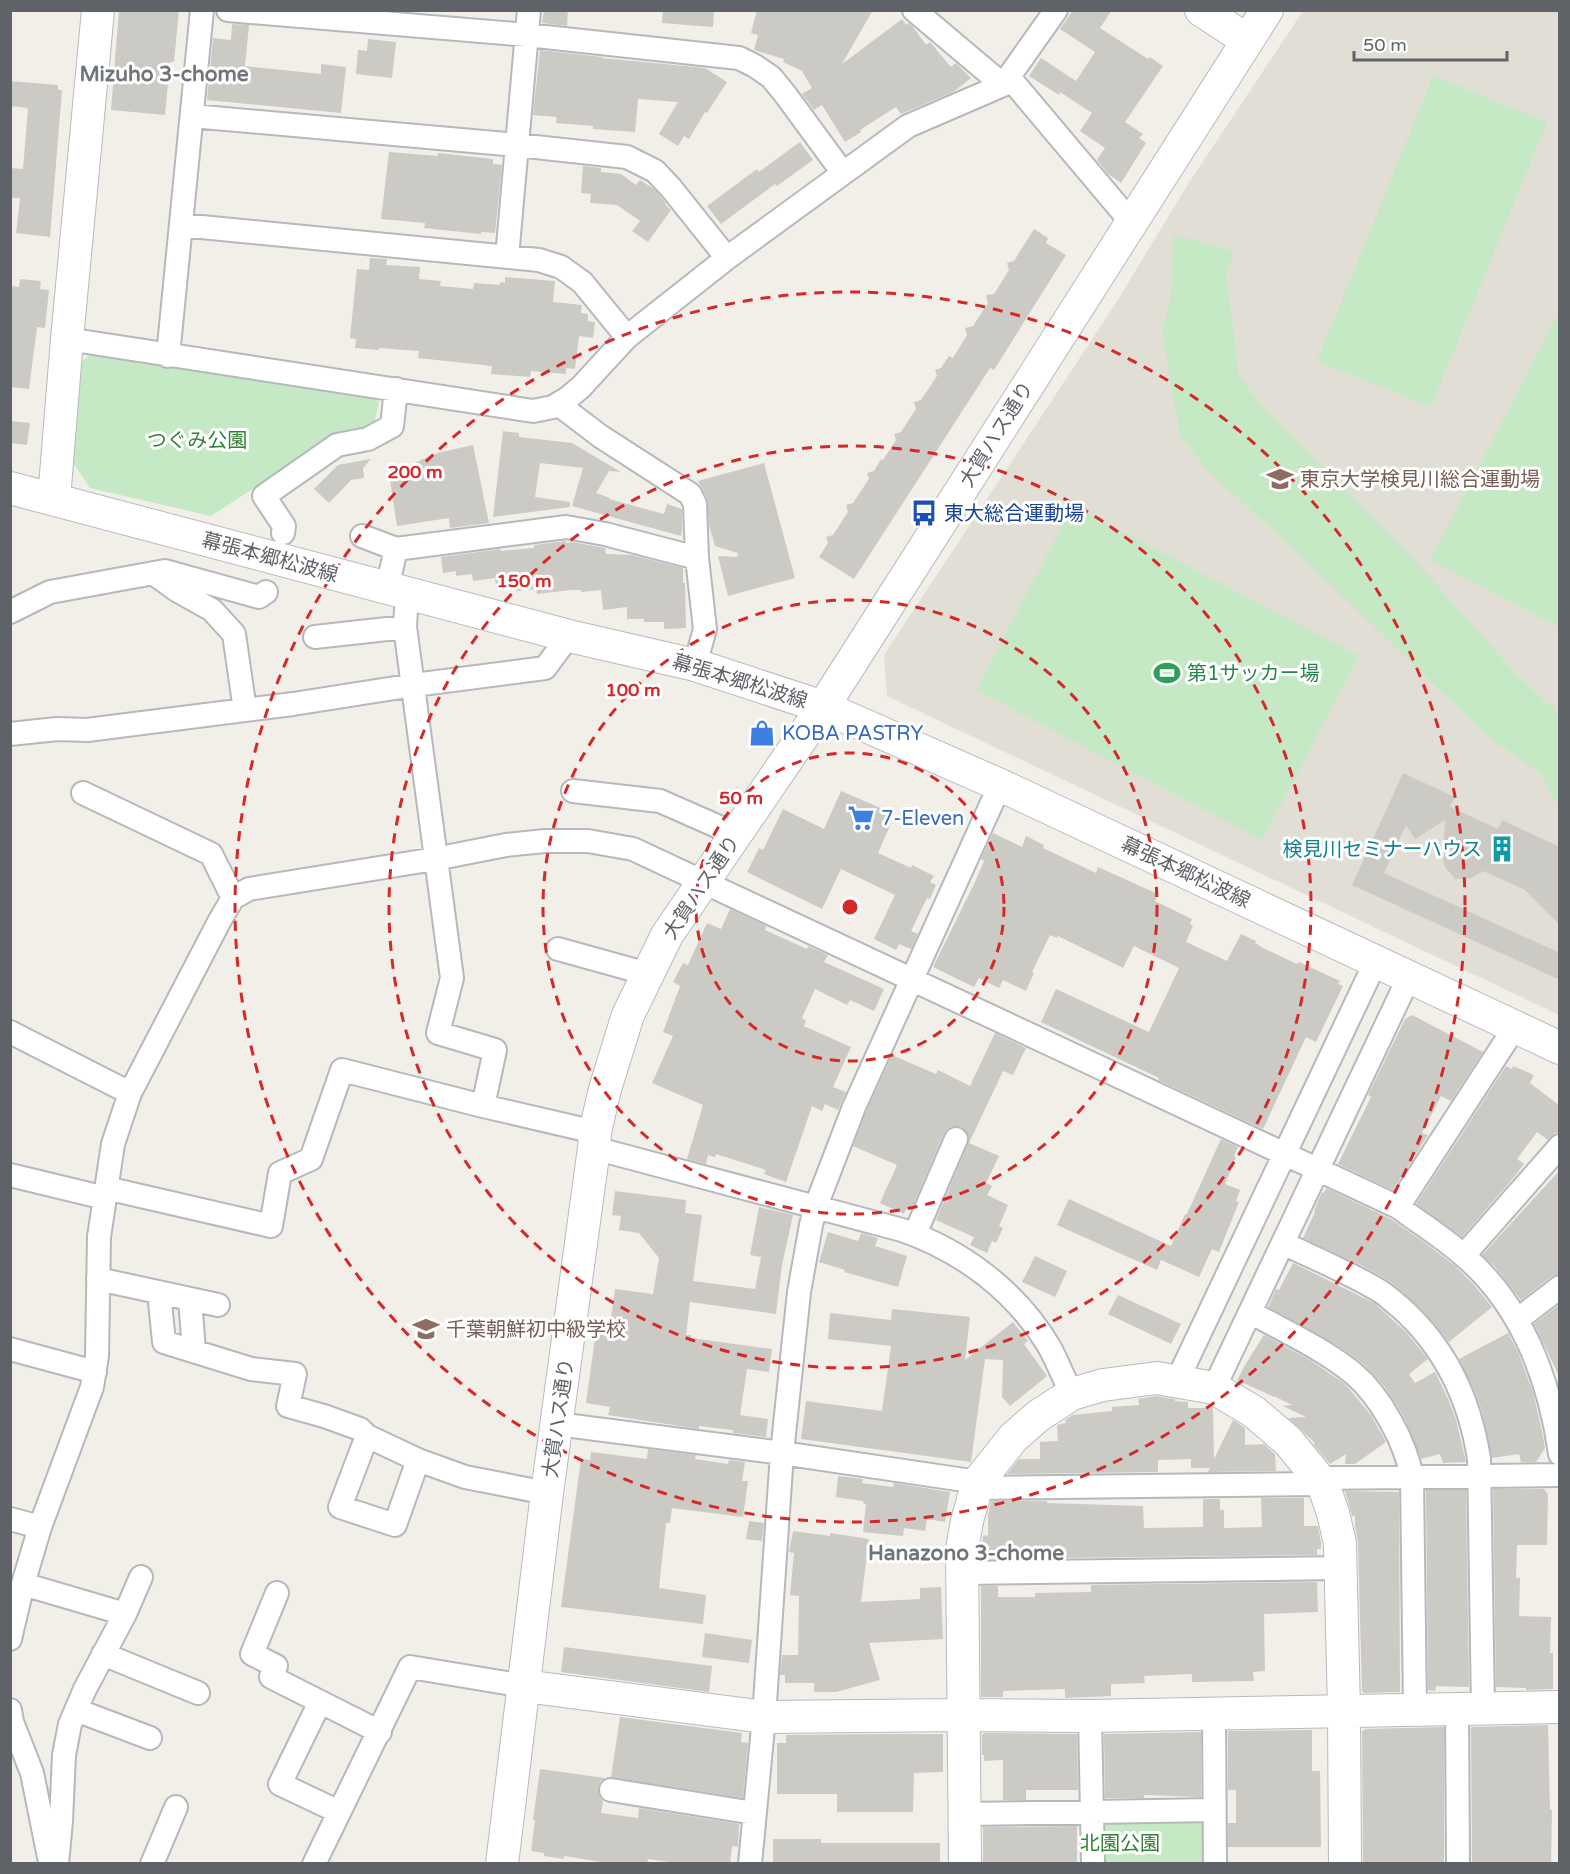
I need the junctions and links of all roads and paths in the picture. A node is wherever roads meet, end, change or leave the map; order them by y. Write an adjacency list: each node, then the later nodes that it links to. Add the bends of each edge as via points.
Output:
1 (98, 10): 20 (street)
2 (202, 10): 12 (street)
3 (228, 10): 9 (street)
4 (529, 10): 9 (street)
5 (914, 10): 11 (street)
6 (1056, 10): 11 (street)
7 (1201, 10): 10 (street)
8 (1267, 10): 10 (street, 大賀ハス通り)
9 (527, 35): 13 (street); 14 (street, via 739,58 771,77)
10 (1248, 39): 15 (street, 大賀ハス通り)
11 (1006, 81): 14 (street, via 908,126); 15 (street)
12 (192, 116): 13 (street); 16 (street)
13 (518, 145): 17 (street); 18 (street, via 627,156 655,171)
14 (843, 173): 18 (street)
15 (1131, 222): 39 (street, 大賀ハス通り)
16 (181, 225): 17 (street); 21 (street)
17 (507, 257): 19 (street, via 561,267 582,282)
18 (727, 258): 19 (street)
19 (627, 337): 23 (street, via 581,387)
20 (67, 339): 21 (street); 25 (street)
21 (168, 356): 22 (street)
22 (396, 389): 23 (street, via 533,411); 26 (street, via 392,426 368,439 337,445 264,496 284,526)
23 (558, 404): 29 (street, via 690,494 695,504)
24 (10, 488): 25 (street, 幕張本郷松波線)
25 (54, 499): 31 (street, 幕張本郷松波線)
26 (283, 533)
27 (362, 536): 28 (street)
28 (396, 549): 29 (street, via 566,527); 31 (street)
29 (697, 558): 37 (street, via 705,629)
30 (153, 573): 32 (street, via 165,571 259,597); 33 (street, via 50,592); 40 (street, via 212,610 234,634)
31 (397, 591): 34 (street); 35 (street, 幕張本郷松波線)
32 (266, 592)
33 (10, 612)
34 (405, 627): 36 (street); 38 (street)
35 (569, 636): 37 (street, 幕張本郷松波線); 38 (street, via 545,668)
36 (315, 637)
37 (695, 665): 39 (street, 幕張本郷松波線)
38 (414, 685): 40 (street); 46 (street)
39 (823, 707): 42 (street, 幕張本郷松波線); 45 (street, 大賀ハス通り)
40 (246, 710): 41 (street, via 87,730)
41 (10, 734)
42 (1000, 785): 50 (street, 幕張本郷松波線); 53 (street)
43 (573, 791): 45 (street, via 660,801)
44 (83, 793): 48 (street, via 211,854)
45 (735, 834): 47 (street, 大賀ハス通り)
46 (435, 859): 47 (street, via 506,844 588,841 633,849); 48 (street, via 249,889); 58 (street, via 452,978 438,1033 495,1050)
47 (703, 882): 51 (street, 大賀ハス通り); 53 (street)
48 (233, 898): 57 (street)
49 (558, 950): 51 (street)
50 (1376, 962): 52 (street, 幕張本郷松波線); 62 (street)
51 (648, 974): 60 (street, 大賀ハス通り, via 628,1015)
52 (1409, 977): 54 (street, 幕張本郷松波線); 63 (street)
53 (913, 979): 62 (street); 66 (street, via 854,1107)
54 (1515, 1027): 56 (street, 幕張本郷松波線); 67 (street)
55 (10, 1032): 57 (street)
56 (1560, 1048)
57 (130, 1093): 65 (street, via 113,1144)
58 (483, 1106): 60 (street); 65 (street, via 342,1070 311,1159 280,1173 271,1226)
59 (956, 1139): 68 (street)
60 (594, 1140): 66 (street); 85 (street, 大賀ハス通り)
61 (1560, 1146): 70 (street)
62 (1285, 1154): 63 (street); 81 (street)
63 (1318, 1170): 67 (street); 69 (street)
64 (10, 1176): 65 (street)
65 (105, 1193): 71 (street)
66 (816, 1206): 68 (street); 87 (street, via 799,1292)
67 (1398, 1207): 70 (street)
68 (915, 1234): 84 (street, via 994,1281 1050,1348)
69 (1283, 1243): 76 (street); 90 (street, via 1380,1290 1416,1322 1447,1363 1464,1398 1479,1460)
70 (1464, 1255): 77 (street, via 1499,1292)
71 (98, 1279): 73 (street); 80 (street)
72 (1560, 1287): 77 (street)
73 (159, 1292): 74 (street); 79 (street, via 164,1342)
74 (190, 1299): 75 (street); 79 (street)
75 (218, 1305)
76 (1250, 1311): 82 (street); 92 (street, via 1354,1374 1392,1425 1405,1450)
77 (1516, 1320): 83 (street)
78 (10, 1349): 80 (street)
79 (194, 1351): 86 (street, via 251,1369 295,1374 288,1406 360,1429)
80 (95, 1372): 97 (street)
81 (1177, 1381): 82 (street); 84 (street, via 1133,1380)
82 (1214, 1388): 93 (street, via 1254,1412 1288,1441)
83 (1554, 1393): 88 (street)
84 (1072, 1394): 94 (street, via 1013,1438)
85 (557, 1424): 87 (street); 95 (street, 大賀ハス通り)
86 (367, 1436): 89 (street); 89 (street, via 340,1507 395,1525)
87 (782, 1453): 94 (street); 117 (street)
88 (1560, 1454)
89 (418, 1460): 95 (street, via 465,1477)
90 (1478, 1475): 91 (street); 92 (street); 111 (street)
91 (1560, 1475)
92 (1412, 1478): 93 (street); 110 (street)
93 (1321, 1481): 94 (street); 98 (street, via 1340,1543)
94 (977, 1485): 99 (street, via 962,1549)
95 (547, 1493): 106 (street, 大賀ハス通り)
96 (10, 1519): 97 (street)
97 (40, 1527): 101 (street)
98 (1341, 1568): 99 (street); 113 (street)
99 (962, 1573): 115 (street)
100 (141, 1576): 103 (street)
101 (23, 1584): 103 (street); 104 (street)
102 (277, 1593): 108 (street, via 252,1654 276,1666 271,1677)
103 (125, 1614): 105 (street)
104 (10, 1639)
105 (103, 1654): 107 (street); 112 (street)
106 (524, 1686): 117 (street); 119 (street, via 410,1667); 132 (street, 大賀ハス通り)
107 (198, 1693)
108 (320, 1702): 119 (street); 124 (street, via 280,1784)
109 (1560, 1707): 111 (street)
110 (1415, 1709): 111 (street); 113 (street)
111 (1470, 1709): 138 (street)
112 (76, 1710): 120 (street); 129 (street, via 64,1755)
113 (1344, 1711): 114 (street); 137 (street)
114 (1214, 1714): 116 (street); 123 (street)
115 (963, 1715): 116 (street); 117 (street); 127 (street)
116 (1090, 1716): 125 (street)
117 (764, 1717): 126 (street)
118 (11, 1718): 128 (street, via 32,1773)
119 (380, 1732): 124 (street)
120 (150, 1738)
121 (611, 1790): 126 (street)
122 (176, 1807): 130 (street)
123 (1214, 1810): 125 (street); 136 (street)
124 (339, 1812): 131 (street)
125 (1092, 1812): 127 (street); 135 (street)
126 (754, 1813): 133 (street)
127 (964, 1814): 134 (street)
128 (51, 1863)
129 (57, 1863)
130 (152, 1863)
131 (314, 1863)
132 (502, 1863)
133 (750, 1863)
134 (964, 1863)
135 (1093, 1863)
136 (1215, 1863)
137 (1345, 1863)
138 (1458, 1863)

